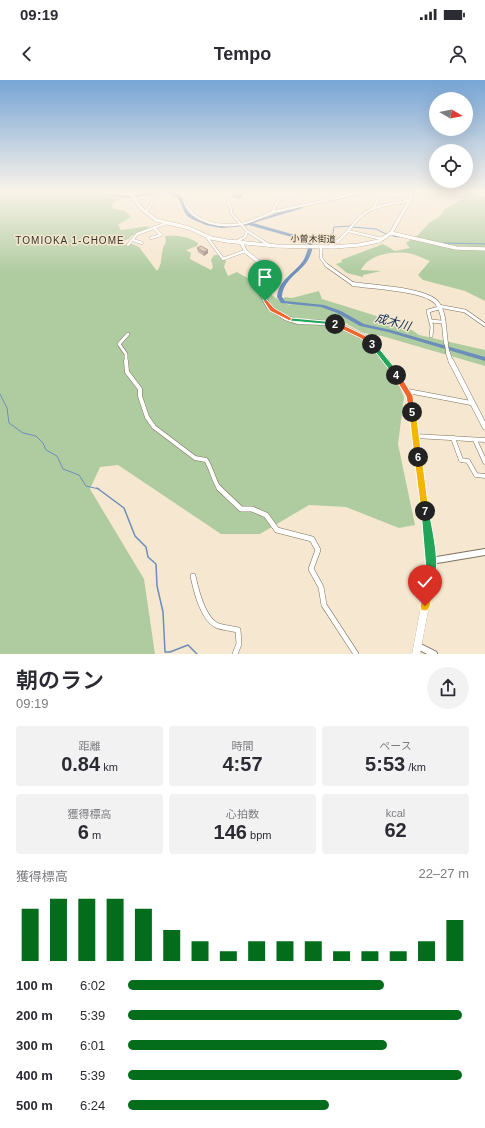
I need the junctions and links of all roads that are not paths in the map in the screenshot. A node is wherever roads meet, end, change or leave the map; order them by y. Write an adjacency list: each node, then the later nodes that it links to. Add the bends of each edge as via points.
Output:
1 (156, 219): 7 (main road, 小曽木街道)
2 (198, 219): 8 (street, via 212,223)
3 (236, 219): 8 (street)
4 (257, 219): 8 (street)
5 (357, 219): 11 (street)
6 (399, 219): 12 (main road)
7 (167, 223): 9 (street); 13 (main road, 小曽木街道, via 190,228)
8 (242, 225): 10 (street)
9 (155, 229): 14 (street, via 161,235); 16 (street, via 137,234)
10 (247, 231): 17 (street, via 246,236); 20 (street)
11 (348, 231): 15 (street); 21 (street, via 338,243)
12 (391, 233): 15 (main road, 小曽木街道); 22 (main road, via 456,248)
13 (206, 236): 17 (main road, 小曽木街道); 23 (street, via 223,259)
14 (151, 238)
15 (382, 239): 21 (main road, 小曽木街道, via 343,247)
16 (133, 240): 18 (street); 19 (street)
17 (239, 242): 20 (main road, 小曽木街道); 23 (main road)
18 (142, 243)
19 (128, 245)
20 (269, 245): 21 (main road, 小曽木街道)
21 (322, 247): 24 (street, via 324,263)
22 (485, 249)
23 (245, 251): 33 (main road, via 270,271 259,289 272,310 294,321 331,323 362,336 374,346)
24 (353, 284): 25 (street, via 421,294 433,299)
25 (439, 307): 26 (street, via 428,311); 27 (street); 28 (street, via 464,311)
26 (431, 321): 27 (street); 30 (street)
27 (441, 322): 31 (street)
28 (485, 324)
29 (128, 334): 47 (street, via 119,344 126,354 127,372 140,389 147,417 154,427 195,458 206,460 212,469 216,485 241,509 252,509 266,515 277,530 312,539 318,550 311,569 321,587 324,605)
30 (431, 336)
31 (446, 343): 32 (street)
32 (448, 353): 34 (street)
33 (408, 391): 34 (street); 36 (main road)
34 (471, 403): 35 (street)
35 (485, 427)
36 (415, 436): 37 (street); 43 (main road)
37 (454, 438): 38 (street); 41 (street, via 461,460 468,461 476,475)
38 (475, 440): 39 (street); 40 (street)
39 (485, 440)
40 (485, 462)
41 (485, 476)
42 (485, 552): 43 (street)
43 (431, 561): 45 (main road, via 431,577)
44 (193, 576): 46 (street, via 196,590 211,622 238,630 239,644)
45 (417, 650): 48 (street)
46 (235, 654)
47 (356, 654)
48 (434, 654)

